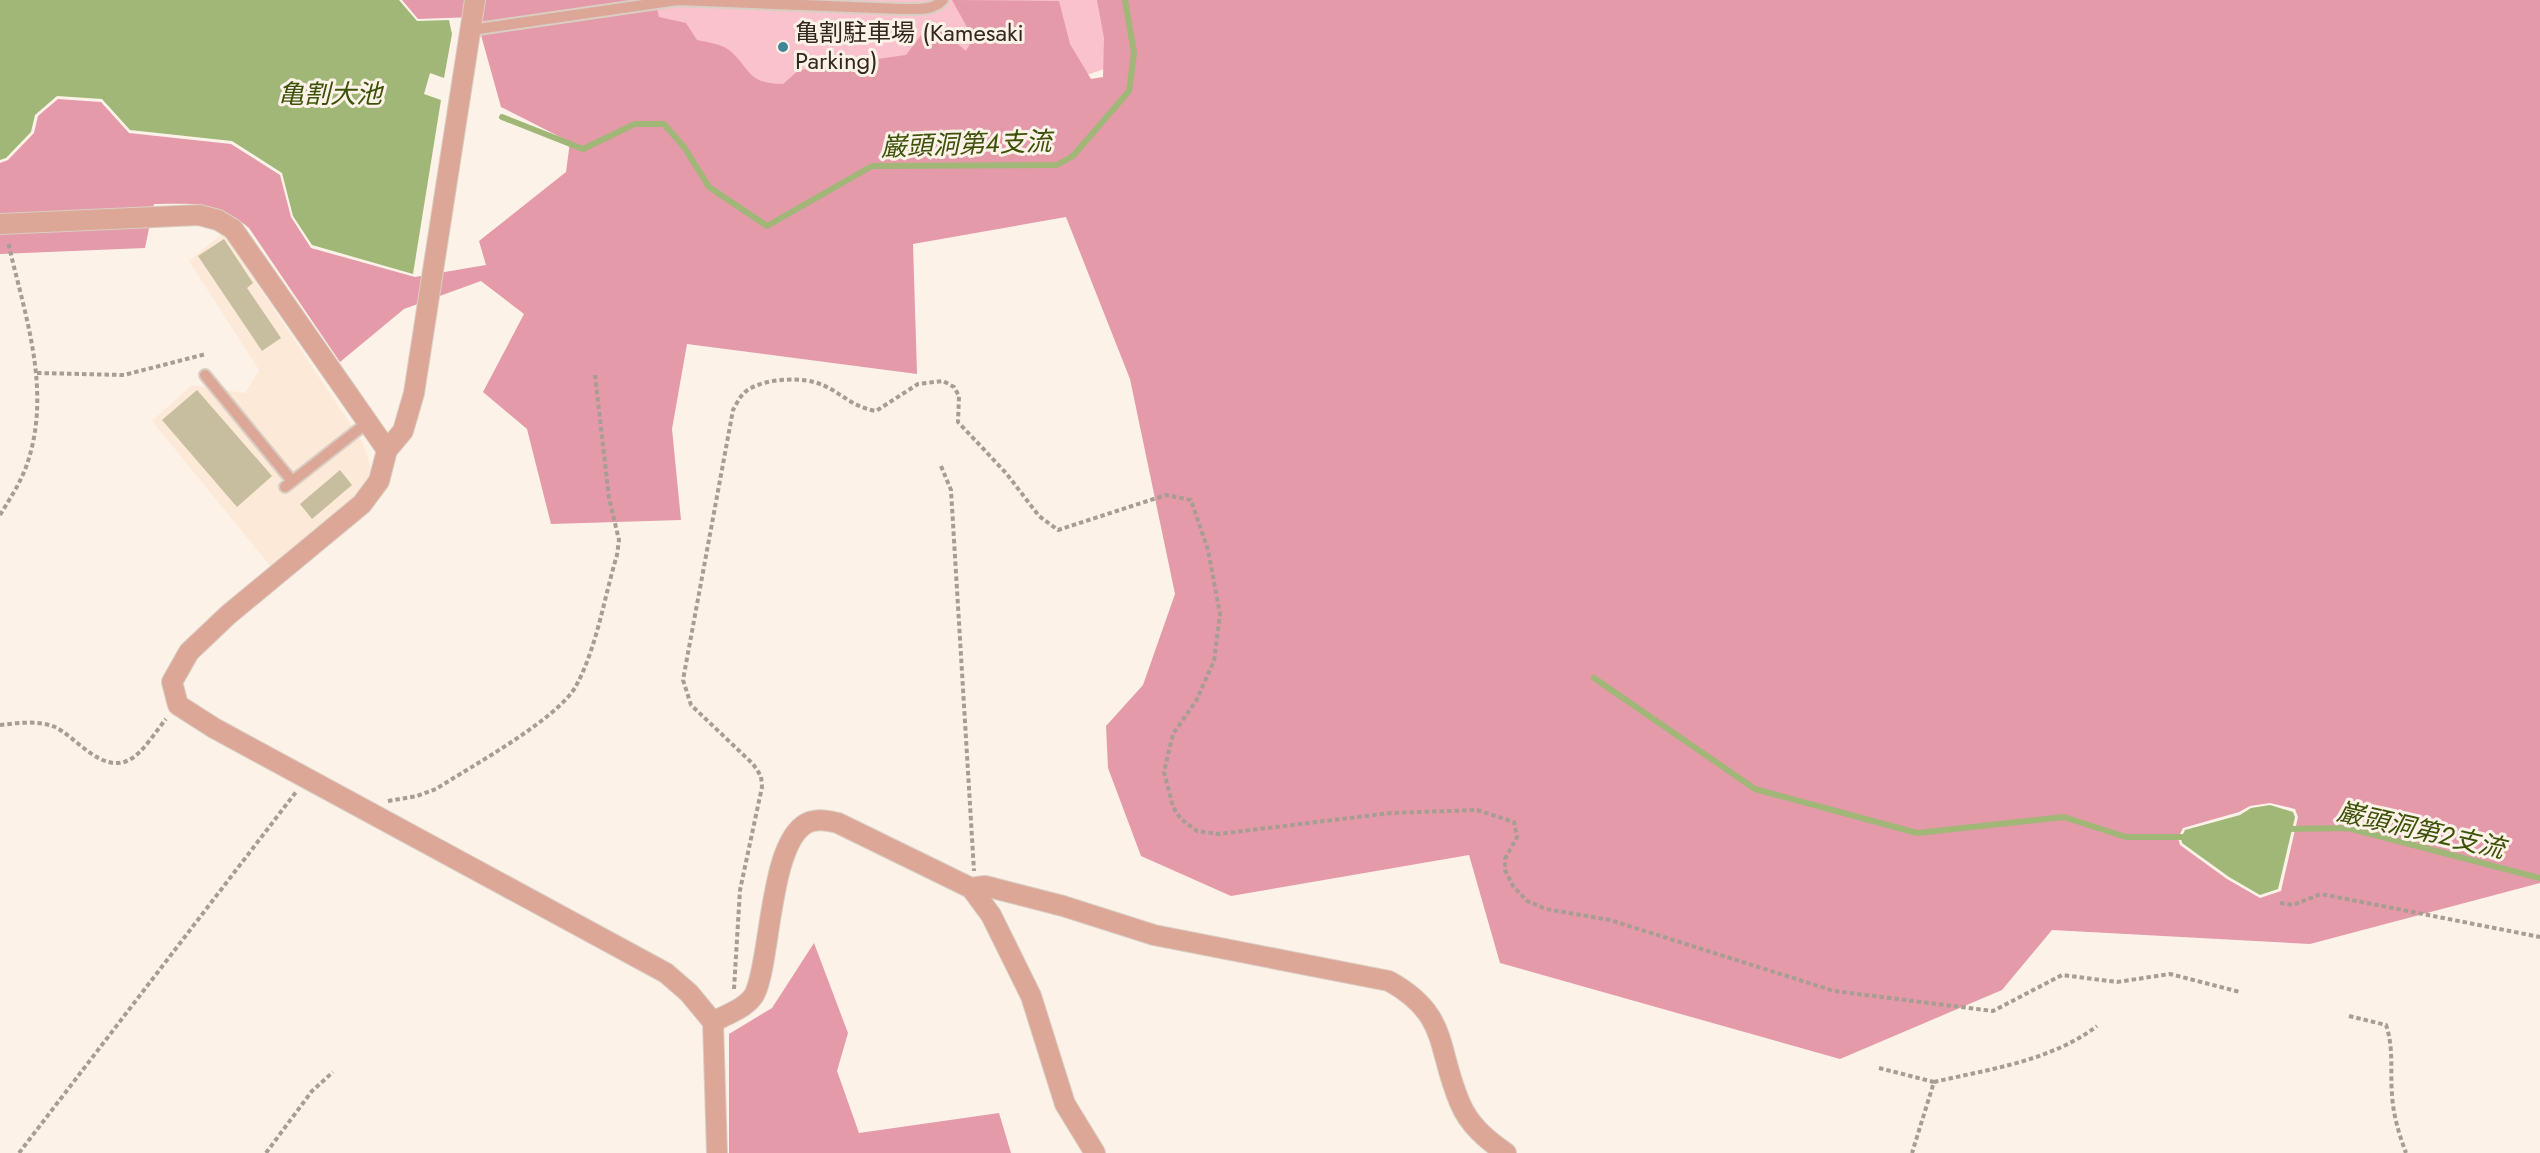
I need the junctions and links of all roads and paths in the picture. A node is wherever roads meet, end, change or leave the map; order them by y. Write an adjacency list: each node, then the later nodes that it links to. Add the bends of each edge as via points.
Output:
1 (475, 0): 3 (street)
2 (943, 0): 3 (lane, via 926,9 902,9 678,0)
3 (471, 30): 10 (street, via 414,393 403,431)
4 (2, 228): 6 (path); 9 (street, via 199,215 218,220 243,240)
5 (206, 354): 6 (path, via 124,375)
6 (37, 374): 12 (path, via 36,431 29,460)
7 (206, 375): 9 (lane, via 288,484)
8 (595, 375): 16 (path, via 609,498 619,540 618,555 576,687 547,717 436,789)
9 (368, 422): 10 (street)
10 (387, 450): 13 (street, via 379,481 362,504 189,652 172,682)
11 (941, 466): 17 (path, via 951,490 973,842)
12 (0, 515)
13 (178, 705): 14 (path, via 137,753 119,762 104,761 54,727 26,722); 15 (street)
14 (0, 725)
15 (307, 777): 16 (street); 28 (path)
16 (364, 807): 23 (street, via 666,973)
17 (972, 888): 21 (street, via 838,824 819,819 806,823 792,836 772,902 756,992 747,1004); 31 (street, via 992,915 1031,996 1065,1104); 32 (street, via 985,886 1063,906 1154,935 1389,981 1412,994 1430,1015 1460,1105 1482,1136)
18 (2280, 903): 19 (path, via 2293,905 2321,894)
19 (2540, 938)
20 (2240, 992): 21 (path, via 2170,974 2117,981 2062,975 1993,1011 1834,991 1610,920 1546,909 1527,901 1505,870 1505,859 1517,837 1514,822 1477,810 1391,813 1218,834 1197,831 1173,807 1164,772 1173,735 1196,701 1214,661 1220,614 1208,550 1191,500 1166,495 1058,530 1039,516 1006,473 958,422 959,396 954,387 943,381 918,384 876,411 860,408 814,382 765,383 742,395 734,410 683,680 691,705 753,764 762,788 740,890)
21 (733, 1011): 23 (street)
22 (2349, 1016): 34 (path, via 2386,1025 2392,1044 2394,1117)
23 (713, 1022): 30 (street)
24 (2097, 1026): 27 (path, via 2083,1037 2021,1063)
25 (1879, 1068): 27 (path)
26 (333, 1072): 29 (path, via 312,1090)
27 (1934, 1082): 33 (path)
28 (19, 1153)
29 (266, 1153)
30 (717, 1153)
31 (1095, 1153)
32 (1506, 1153)
33 (1912, 1153)
34 (2406, 1153)

